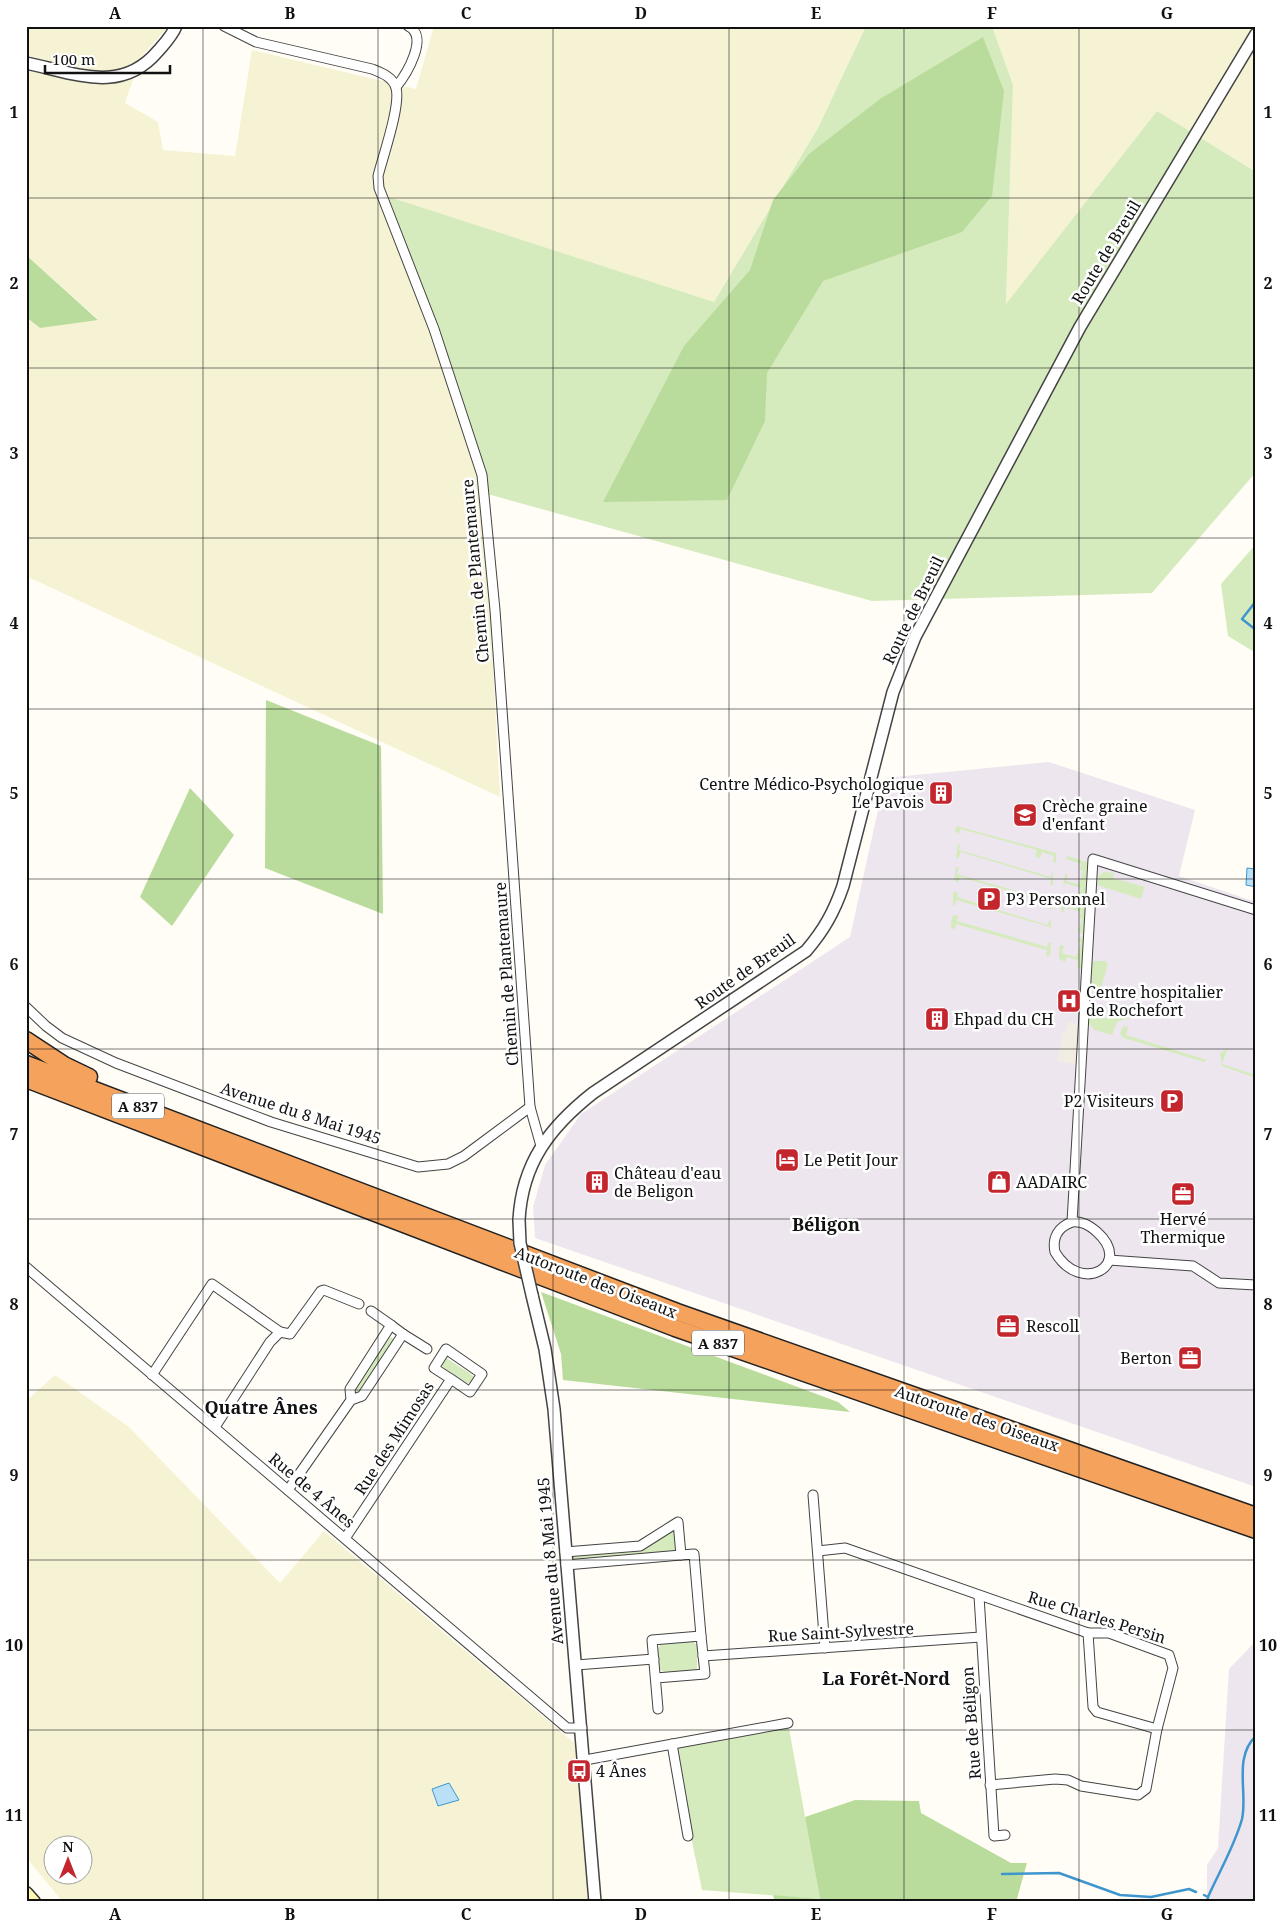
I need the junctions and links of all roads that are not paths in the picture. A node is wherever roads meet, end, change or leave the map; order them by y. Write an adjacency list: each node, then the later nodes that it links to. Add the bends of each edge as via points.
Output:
1 (176, 26): 5 (street, via 148,63 131,74 96,77)
2 (224, 26): 6 (street, via 256,42 372,69 388,76)
3 (408, 26): 6 (street, via 413,28 417,37 415,56)
4 (1256, 34): 15 (street, Route de Breuil, via 1080,327 915,637 893,692 843,886 823,931 806,951 594,1093 571,1111)
5 (26, 63)
6 (396, 87): 13 (street, Chemin de Plantemaure, via 397,101 378,176 379,188 434,329 482,475 495,610)
7 (1256, 910): 18 (street, via 1092,859)
8 (26, 1006): 13 (street, Avenue du 8 Mai 1945, via 62,1038 116,1063 271,1122 418,1167 448,1164 464,1156)
9 (26, 1040): 16 (highway, via 82,1074)
10 (26, 1064): 16 (highway, Autoroute des Oiseaux / A 837)
11 (26, 1078): 14 (highway, Autoroute des Oiseaux / A 837)
12 (26, 1089): 14 (highway)
13 (530, 1107): 15 (street)
14 (186, 1141): 35 (highway, Autoroute des Oiseaux / A 837, via 675,1328)
15 (541, 1146): 17 (street, Route de Breuil, via 525,1182)
16 (249, 1149): 34 (highway, Autoroute des Oiseaux / A 837, via 677,1312)
17 (519, 1220): 38 (street, Avenue du 8 Mai 1945, bridge, via 522,1257 545,1349 554,1409)
18 (1072, 1222): 19 (street, via 1085,1224 1100,1235 1109,1247); 19 (street, via 1063,1226 1056,1235 1054,1248 1058,1257 1073,1271 1084,1275 1098,1273)
19 (1109, 1260): 21 (street, via 1193,1266 1219,1282)
20 (26, 1267): 28 (street, Rue de 4 Ânes)
21 (1256, 1285)
22 (359, 1304): 25 (street, via 320,1291 290,1334)
23 (371, 1311): 24 (street)
24 (392, 1326): 26 (street); 30 (street, via 350,1389)
25 (280, 1332): 28 (street, via 212,1284); 31 (street, via 270,1342)
26 (403, 1334): 27 (street); 30 (street, via 362,1396)
27 (427, 1349)
28 (152, 1376): 31 (street, Rue de 4 Ânes, via 171,1388)
29 (450, 1379): 29 (street, Rue des Mimosas, via 470,1392 482,1374 446,1349 434,1368); 36 (street, Rue des Mimosas)
30 (350, 1400): 32 (street)
31 (215, 1428): 32 (street, Rue de 4 Ânes)
32 (288, 1490): 36 (street, Rue de 4 Ânes)
33 (813, 1495): 37 (street)
34 (1256, 1516)
35 (1256, 1530)
36 (346, 1537): 52 (street, Rue de 4 Ânes, via 567,1728)
37 (818, 1551): 41 (street, Rue Charles Persin, via 845,1548); 45 (street)
38 (565, 1552): 39 (street, via 640,1546 678,1522); 40 (street, Avenue du 8 Mai 1945)
39 (681, 1555): 40 (street); 43 (street, via 694,1554)
40 (566, 1565): 48 (street, Avenue du 8 Mai 1945)
41 (979, 1596): 42 (street, Rue Charles Persin); 44 (street, Rue de Béligon)
42 (1088, 1633): 53 (street, via 1093,1707 1097,1712); 53 (street, Rue Charles Persin, via 1109,1633 1169,1655 1173,1668)
43 (701, 1636): 46 (street); 47 (street, via 652,1640)
44 (981, 1637): 45 (street, Rue Saint-Sylvestre); 56 (street, Rue de Béligon)
45 (826, 1648): 46 (street, Rue Saint-Sylvestre)
46 (703, 1656): 49 (street, via 704,1674)
47 (654, 1659): 48 (street); 49 (street)
48 (576, 1665): 52 (street, Avenue du 8 Mai 1945)
49 (656, 1678): 50 (street)
50 (658, 1709)
51 (788, 1723): 54 (street)
52 (582, 1728): 55 (street, Avenue du 8 Mai 1945)
53 (1157, 1729): 56 (street, Rue Charles Persin, via 1146,1789 1138,1795 1055,1779)
54 (672, 1744): 55 (street); 58 (street)
55 (585, 1760): 61 (street, Avenue du 8 Mai 1945)
56 (990, 1785): 57 (street, Rue de Béligon, via 994,1836)
57 (1006, 1835)
58 (688, 1836)
59 (26, 1893): 60 (main road)
60 (34, 1902)
61 (595, 1902)

